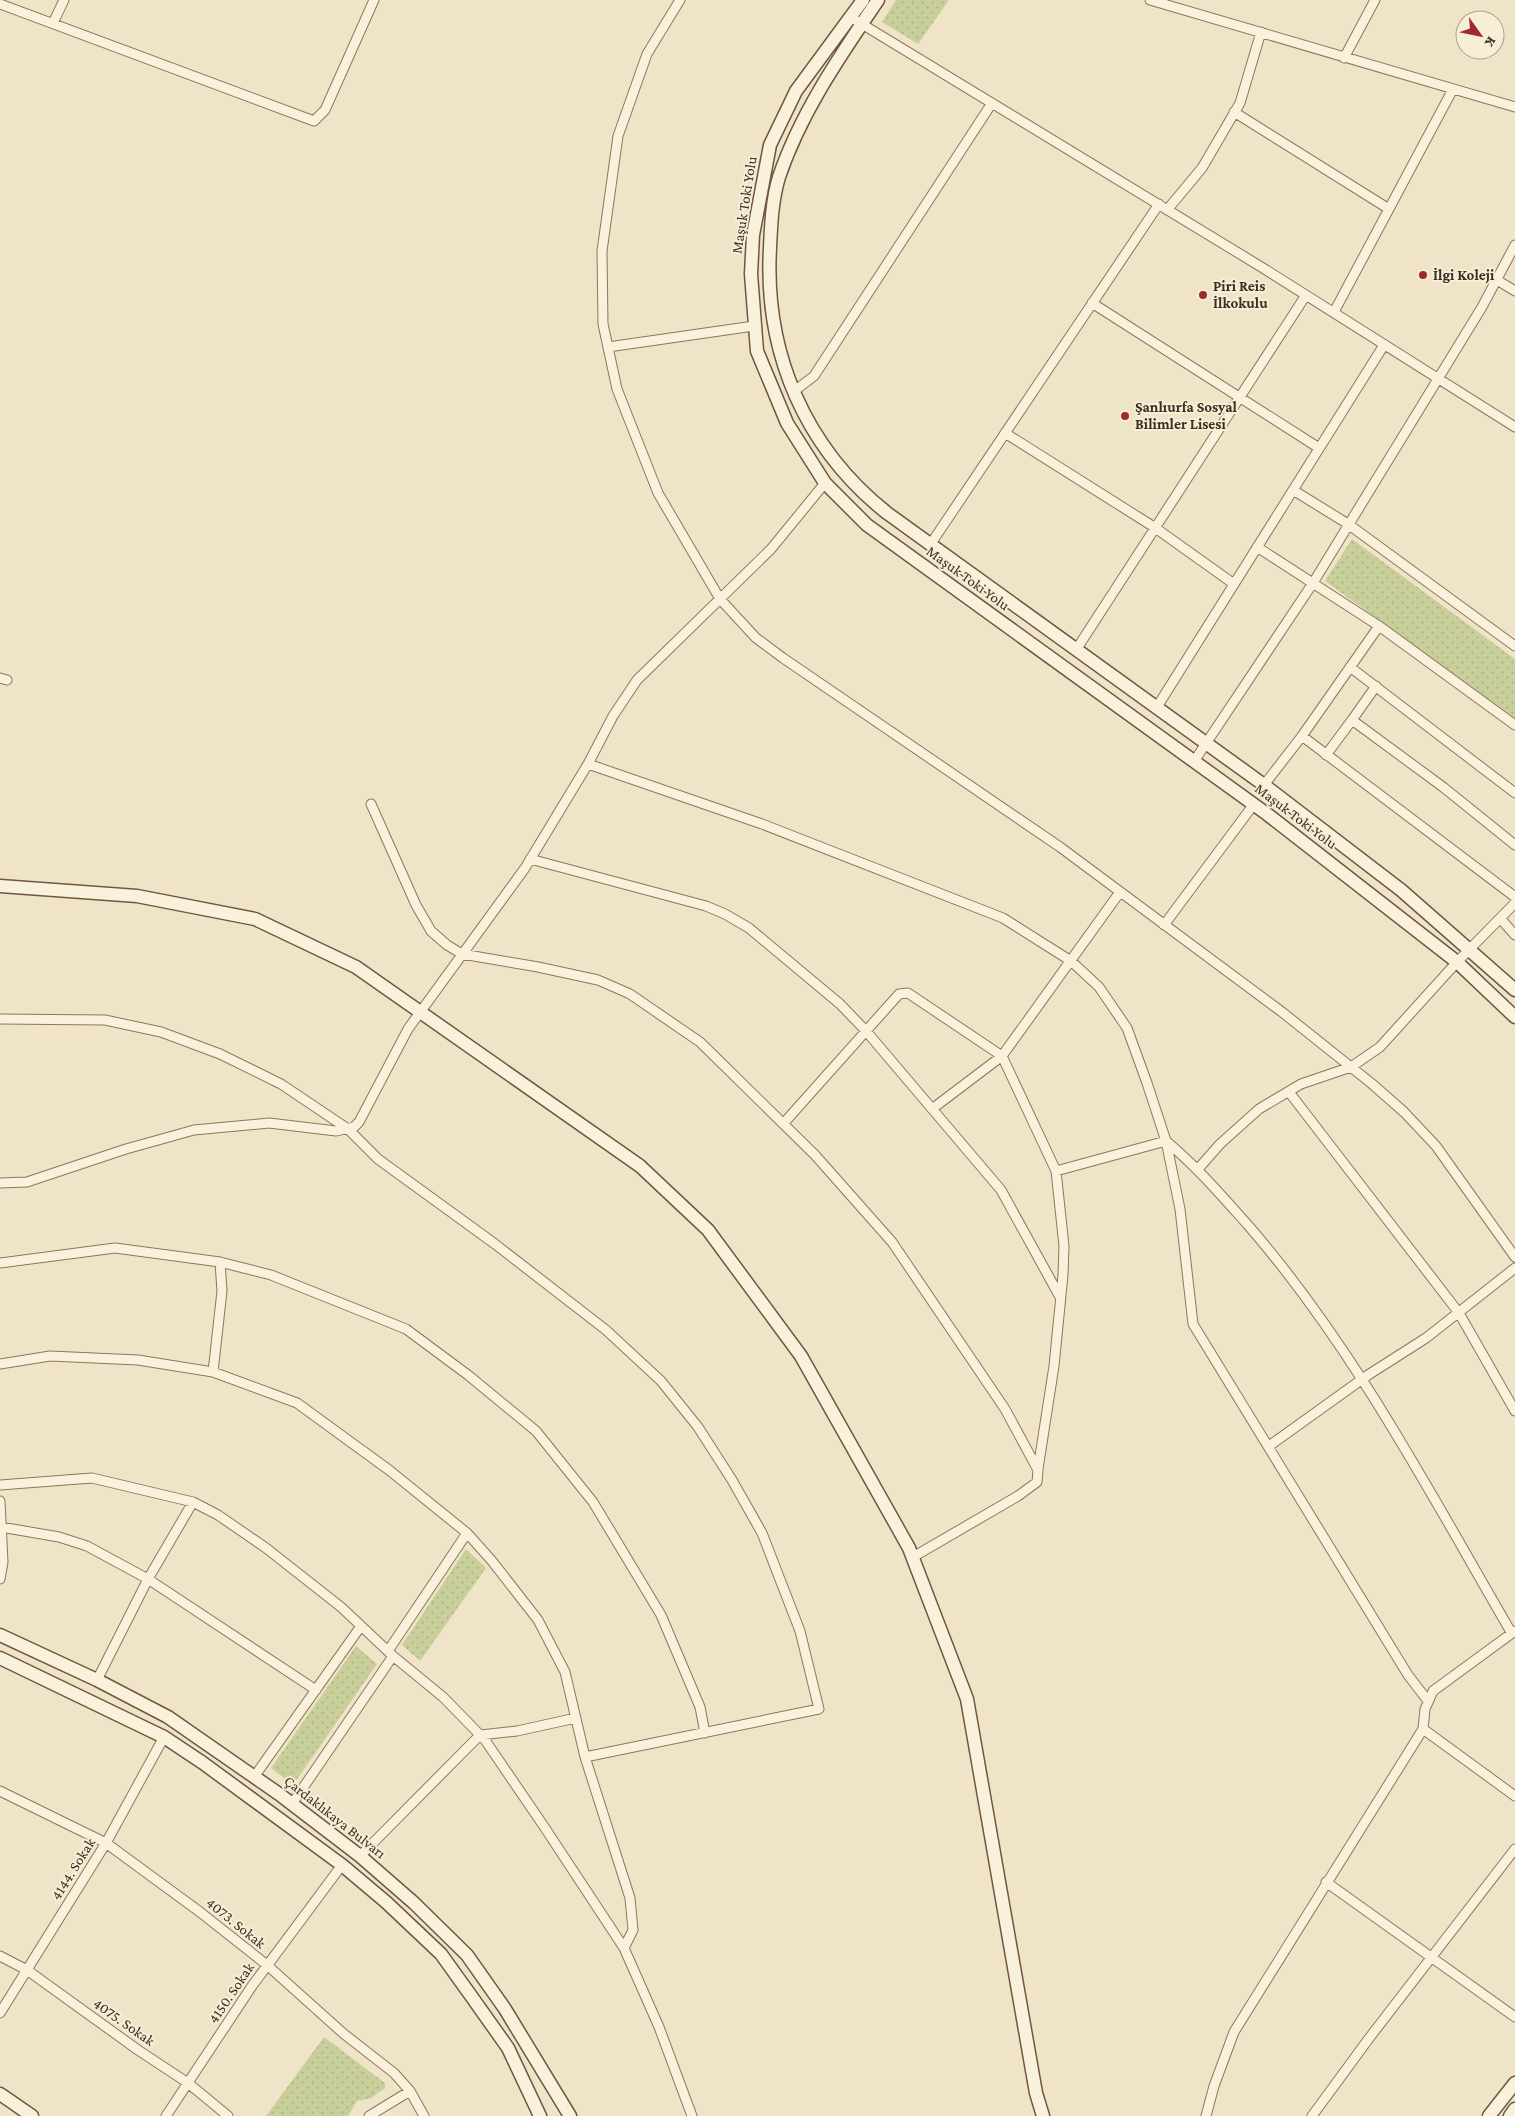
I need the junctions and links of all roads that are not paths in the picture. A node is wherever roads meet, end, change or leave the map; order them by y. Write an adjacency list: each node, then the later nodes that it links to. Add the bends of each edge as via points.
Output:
1 (64, 0): 10 (street)
2 (374, 0): 10 (street, via 325,110 314,121)
3 (680, 0): 28 (street, via 647,54 618,136 602,251 603,324)
4 (863, 0): 9 (main road, Maşuk Toki Yolu)
5 (878, 0): 9 (main road)
6 (1375, 0): 12 (street)
7 (1155, 1): 11 (street)
8 (0, 4): 10 (street)
9 (857, 21): 14 (street); 26 (main road, Maşuk Toki Yolu, via 796,91 770,144 753,235); 30 (main road, via 804,116 779,178 771,221 768,281 775,333)
10 (52, 23)
11 (1261, 32): 12 (street); 16 (street, via 1240,103)
12 (1344, 58): 13 (street)
13 (1454, 89): 15 (street); 18 (street)
14 (992, 103): 17 (street); 30 (street, via 814,376)
15 (1515, 107)
16 (1234, 112): 18 (street); 19 (street, via 1202,168)
17 (1159, 204): 19 (street); 24 (street)
18 (1389, 209): 25 (street)
19 (1167, 210): 23 (street)
20 (1515, 245): 21 (street)
21 (1497, 280): 22 (street); 29 (street)
22 (1515, 291)
23 (1306, 295): 25 (street); 31 (street)
24 (1092, 303): 31 (street); 33 (street)
25 (1334, 312): 27 (street)
26 (754, 326): 28 (street); 35 (main road, Maşuk Toki Yolu, via 757,351 787,423)
27 (1384, 345): 29 (street); 34 (street)
28 (608, 347): 43 (street, via 617,389 658,493)
29 (1438, 378): 32 (street); 37 (street)
30 (793, 392): 39 (main road, via 816,437 844,473 865,496)
31 (1239, 397): 34 (street); 38 (street)
32 (1515, 427)
33 (1005, 433): 38 (street); 39 (street)
34 (1319, 448): 36 (street)
35 (826, 483): 43 (street, via 771,549); 55 (main road, Maşuk Toki Yolu, via 867,525)
36 (1292, 490): 37 (street); 40 (street)
37 (1348, 524): 42 (street); 45 (street)
38 (1154, 527): 41 (street); 46 (street)
39 (930, 545): 46 (main road)
40 (1257, 547): 41 (street); 42 (street)
41 (1234, 584): 49 (street)
42 (1313, 584): 44 (street); 53 (street)
43 (720, 599): 56 (street, via 637,680 612,716); 64 (street, via 756,638 782,658 1060,847)
44 (1379, 626): 47 (street); 51 (street)
45 (1515, 646)
46 (1076, 650): 49 (main road)
47 (1350, 667): 48 (street); 52 (street)
48 (1376, 686): 50 (street); 58 (street)
49 (1157, 707): 53 (main road)
50 (1352, 720): 54 (street); 61 (street)
51 (1515, 724)
52 (1302, 736): 54 (street); 57 (street)
53 (1206, 742): 55 (street); 57 (main road)
54 (1326, 755): 65 (street)
55 (1195, 760): 60 (main road, Maşuk Toki Yolu)
56 (588, 764): 62 (street); 72 (street, via 762,824 1003,918)
57 (1264, 785): 70 (main road, via 1401,890)
58 (1515, 792)
59 (371, 804): 71 (street, via 431,931)
60 (1254, 804): 68 (street); 73 (main road, Maşuk Toki Yolu)
61 (1515, 845)
62 (530, 859): 71 (street); 78 (street, via 726,914 749,928 840,1004)
63 (0, 886): 75 (main road, via 137,896 255,919 356,967)
64 (1120, 892): 68 (street); 72 (street)
65 (1515, 897)
66 (1515, 903): 67 (street)
67 (1500, 918): 69 (street); 70 (street)
68 (1164, 925): 80 (street)
69 (1515, 936)
70 (1470, 948): 73 (street); 74 (main road)
71 (462, 954): 75 (street); 83 (street, via 598,980 630,994 700,1042)
72 (1071, 961): 79 (street); 85 (street, via 1099,987 1127,1028)
73 (1456, 962): 76 (main road, Maşuk Toki Yolu); 80 (street, via 1380,1048)
74 (1515, 990)
75 (420, 1012): 84 (street, via 360,1122); 106 (main road, via 640,1166 708,1230 800,1356)
76 (1515, 1017)
77 (0, 1019): 84 (street, via 105,1020 161,1032 220,1054 281,1084)
78 (866, 1031): 79 (street, via 899,994 908,993); 82 (street); 83 (street)
79 (1002, 1056): 82 (street); 87 (street)
80 (1351, 1067): 81 (street, via 1301,1084); 89 (street, via 1404,1112 1436,1146)
81 (1289, 1092): 86 (street, via 1259,1109); 94 (street)
82 (932, 1109): 93 (street, via 1001,1190)
83 (783, 1124): 100 (street, via 892,1242 1005,1409)
84 (348, 1129): 88 (street, via 324,1130 269,1123 194,1130 27,1182); 119 (street, via 378,1159 606,1330 661,1380 698,1427 732,1480 762,1533 800,1631 819,1709)
85 (1166, 1141): 86 (street); 87 (street); 99 (street, via 1180,1209 1193,1324)
86 (1198, 1169): 97 (street, via 1283,1265)
87 (1056, 1171): 93 (street, via 1064,1246)
88 (0, 1183)
89 (1515, 1257)
90 (220, 1262): 91 (street, via 115,1248); 96 (street, via 222,1290); 119 (street, via 271,1275 406,1329 536,1431 594,1502 661,1616 700,1707)
91 (0, 1263)
92 (1515, 1268): 94 (street)
93 (1060, 1297): 100 (street, via 1054,1366)
94 (1459, 1313): 97 (street); 98 (street)
95 (0, 1364): 96 (street, via 50,1356 138,1360)
96 (213, 1372): 105 (street, via 297,1403 389,1470)
97 (1364, 1378): 99 (street); 110 (street)
98 (1515, 1411)
99 (1269, 1446): 116 (street, via 1408,1675)
100 (1038, 1470): 106 (street, via 1037,1482 1018,1496)
101 (0, 1485): 103 (street, via 92,1478)
102 (0, 1501): 104 (street)
103 (193, 1502): 108 (street); 109 (street, via 266,1548)
104 (1, 1527): 107 (street, via 4,1562); 108 (street, via 87,1546)
105 (467, 1534): 112 (street); 117 (street, via 538,1620 566,1672)
106 (912, 1557): 152 (main road, via 967,1699 1036,2093)
107 (0, 1579)
108 (148, 1579): 114 (street); 115 (street)
109 (361, 1626): 112 (street); 115 (street)
110 (1513, 1631): 116 (street, via 1433,1691)
111 (0, 1635): 114 (main road, Çardaklıkaya Bulvarı)
112 (390, 1653): 120 (street, via 443,1697); 126 (street)
113 (0, 1658): 121 (main road)
114 (97, 1680): 123 (main road, Çardaklıkaya Bulvarı, via 168,1717)
115 (316, 1690): 123 (street)
116 (1428, 1701): 118 (street)
117 (576, 1718): 120 (street, via 517,1731); 122 (street)
118 (1423, 1729): 125 (street); 131 (street)
119 (704, 1733): 122 (street)
120 (480, 1735): 129 (street); 132 (street)
121 (164, 1737): 127 (street, 4144. Sokak); 130 (main road)
122 (584, 1757): 132 (street, via 630,1898 634,1930)
123 (254, 1777): 126 (main road, Çardaklıkaya Bulvarı)
124 (0, 1791): 127 (street, 4073. Sokak)
125 (1515, 1796)
126 (292, 1804): 129 (main road, Çardaklıkaya Bulvarı)
127 (106, 1843): 135 (street, 4073. Sokak); 136 (street, 4144. Sokak)
128 (1515, 1849): 134 (street)
129 (360, 1856): 150 (main road, Çardaklıkaya Bulvarı, via 467,1955 505,2009)
130 (342, 1865): 135 (street, 4150. Sokak); 149 (main road, via 441,1954 508,2048)
131 (1326, 1882): 134 (street); 153 (street, via 1234,2032)
132 (624, 1948): 151 (street, via 659,2027)
133 (0, 1956): 136 (street, 4075. Sokak)
134 (1432, 1957): 138 (street); 154 (street)
135 (267, 1965): 139 (street, 4150. Sokak); 141 (street, 4073. Sokak, via 344,2034 394,2072)
136 (27, 1970): 137 (street, 4144. Sokak); 139 (street, 4075. Sokak)
137 (0, 2013)
138 (1515, 2017)
139 (188, 2083): 145 (street, 4150. Sokak); 146 (street, 4075. Sokak)
140 (1515, 2083): 155 (main road)
141 (410, 2091): 147 (street); 148 (street, 4073. Sokak)
142 (0, 2094): 144 (main road)
143 (1515, 2109): 156 (main road)
144 (32, 2116)
145 (166, 2116)
146 (228, 2116)
147 (369, 2116)
148 (424, 2116)
149 (540, 2116)
150 (570, 2116)
151 (692, 2116)
152 (1043, 2116)
153 (1206, 2116)
154 (1312, 2116)
155 (1489, 2116)
156 (1510, 2116)

